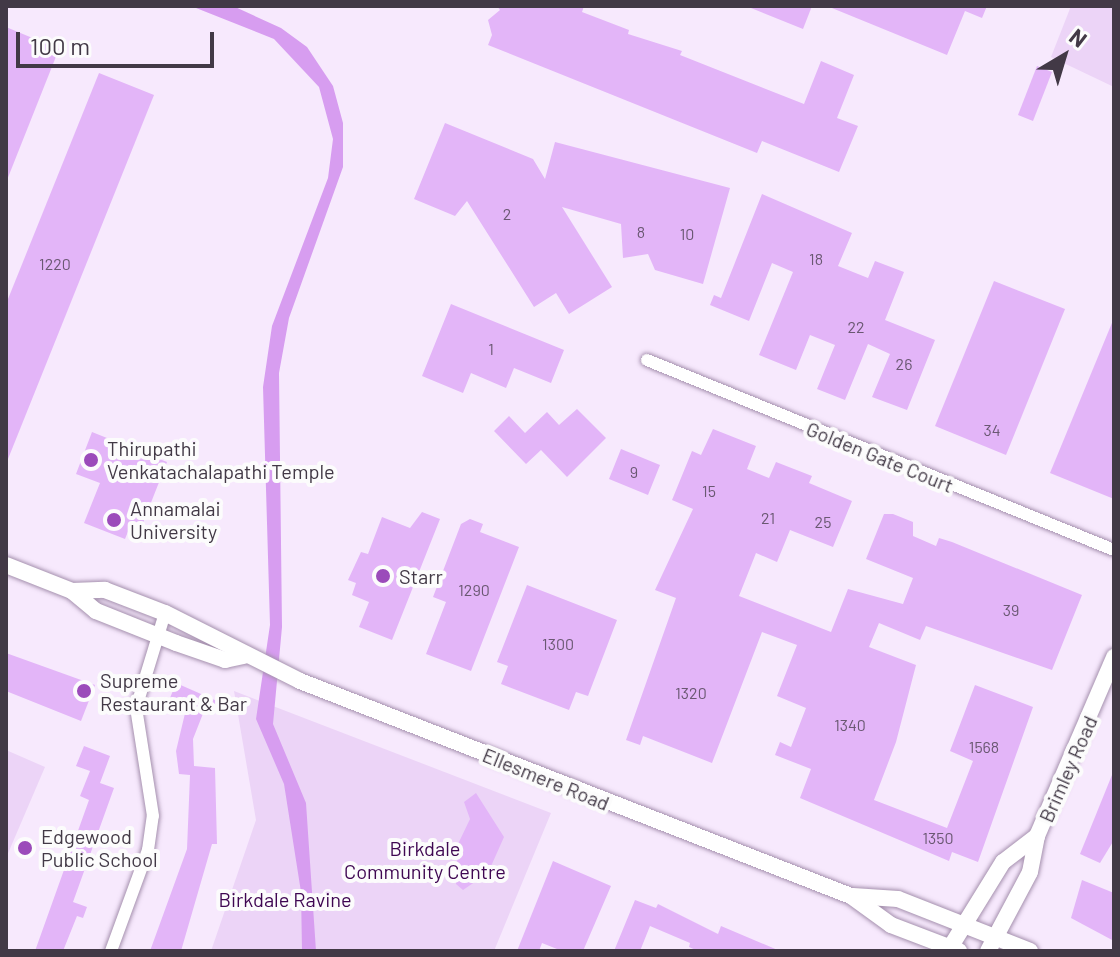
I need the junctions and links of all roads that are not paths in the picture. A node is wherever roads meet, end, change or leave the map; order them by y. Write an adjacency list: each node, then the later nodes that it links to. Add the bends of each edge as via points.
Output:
1 (647, 360): 2 (street, Golden Gate Court)
2 (1114, 550)
3 (6, 565): 4 (main road, Ellesmere Road)
4 (72, 591): 5 (main road, Ellesmere Road, via 105,590); 6 (main road, Ellesmere Road, via 96,611)
5 (165, 613): 6 (street); 7 (main road, Ellesmere Road, via 228,641)
6 (157, 635): 7 (main road, Ellesmere Road, via 225,660); 14 (street, via 136,708 153,816 148,850)
7 (244, 656): 10 (main road, Ellesmere Road)
8 (1114, 657): 9 (main road, Brimley Road)
9 (1037, 836): 11 (main road, Brimley Road, via 1003,862); 12 (main road, Brimley Road, via 1030,872)
10 (851, 896): 11 (main road, Ellesmere Road, via 898,899); 13 (main road, Ellesmere Road, via 891,925)
11 (965, 926): 12 (main road, Ellesmere Road); 13 (main road, Brimley Road)
12 (992, 945): 15 (main road, Ellesmere Road)
13 (952, 950)
14 (111, 951)
15 (1030, 951)

